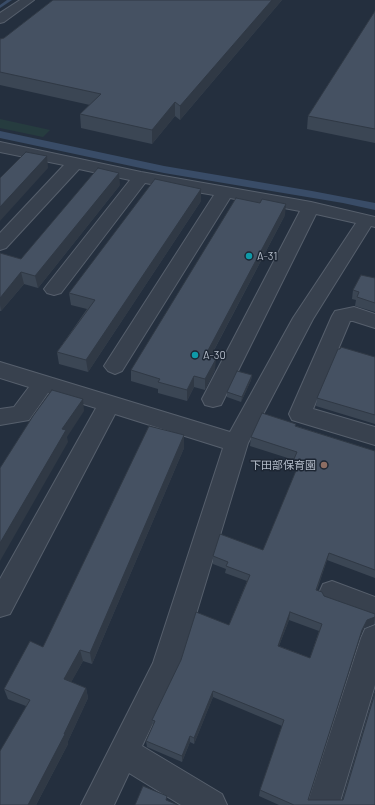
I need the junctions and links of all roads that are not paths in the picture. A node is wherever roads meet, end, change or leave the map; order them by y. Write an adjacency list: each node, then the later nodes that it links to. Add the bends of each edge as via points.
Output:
1 (28, 0): 2 (street)
2 (0, 19)
3 (0, 147): 4 (street)
4 (75, 163): 5 (street); 9 (street)
5 (141, 177): 6 (street); 10 (street)
6 (225, 192): 7 (street); 12 (street)
7 (310, 207): 8 (street); 15 (street)
8 (370, 222): 19 (street, via 303,318)
9 (0, 244)
10 (54, 289)
11 (375, 321): 18 (street, via 354,314 342,316 337,347 300,414)
12 (114, 366)
13 (0, 370): 14 (street)
14 (44, 383): 16 (street); 17 (street, via 21,414)
15 (213, 399)
16 (110, 403): 19 (street); 21 (street)
17 (0, 417)
18 (375, 436)
19 (236, 444): 24 (street, via 166,666)
20 (332, 594): 22 (street)
21 (0, 605)
22 (375, 609)
23 (375, 638): 27 (street)
24 (123, 752): 25 (street); 26 (street)
25 (97, 805)
26 (211, 805)
27 (323, 805)

